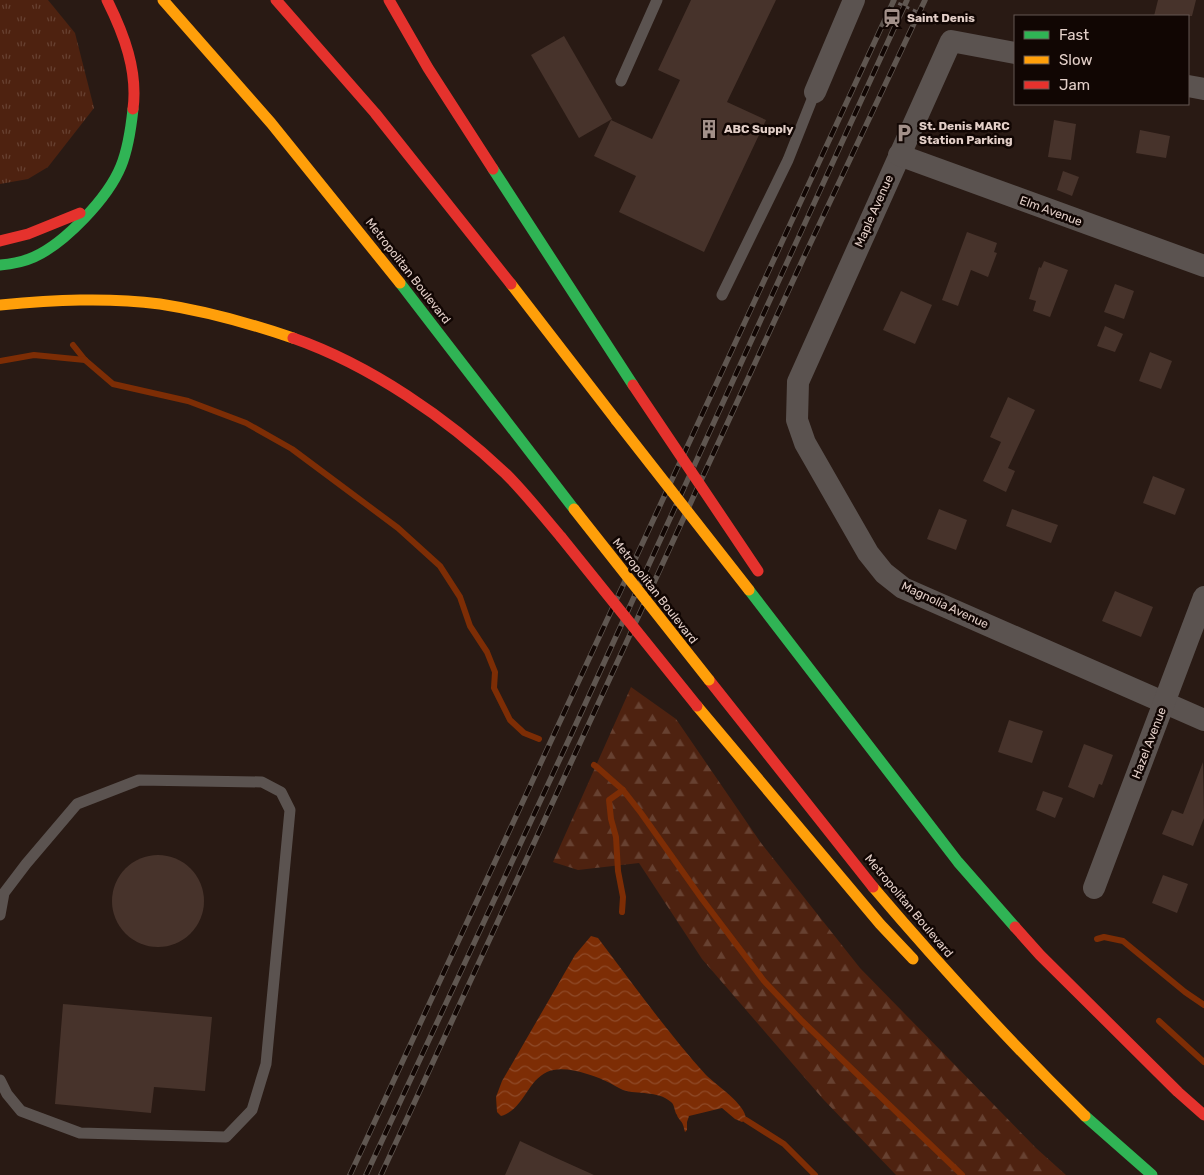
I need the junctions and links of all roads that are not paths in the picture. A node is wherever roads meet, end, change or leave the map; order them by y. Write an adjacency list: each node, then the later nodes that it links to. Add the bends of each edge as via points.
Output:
1 (107, 0): 13 (highway, via 124,36 134,71 134,110 120,168)
2 (164, 0): 34 (highway, Metropolitan Boulevard, bridge, via 314,174 798,795 959,987 1025,1058)
3 (276, 0): 27 (highway, bridge, via 375,112 469,229)
4 (389, 0): 22 (highway, bridge, via 428,68)
5 (657, 0): 8 (lane)
6 (854, 0): 11 (street)
7 (1014, 53): 12 (street, Maple Avenue, via 951,41)
8 (621, 81)
9 (1189, 86): 10 (street)
10 (1204, 89)
11 (815, 92): 17 (lane, via 788,160)
12 (899, 155): 16 (street, Elm Avenue); 21 (street, Maple Avenue)
13 (97, 204): 14 (highway, via 57,224); 15 (highway, via 58,243 38,256)
14 (0, 241)
15 (0, 266)
16 (1204, 266)
17 (722, 295)
18 (65, 299): 19 (highway); 20 (highway); 30 (highway, bridge, via 158,304 206,313 272,332 329,353 380,379 468,440 498,467 561,537 697,706 880,924)
19 (0, 304)
20 (19, 314)
21 (798, 382): 25 (street, Magnolia Avenue, via 797,420 805,443 868,553 884,573 903,588)
22 (760, 575)
23 (1204, 597): 25 (street, Hazel Avenue)
24 (812, 653): 27 (highway)
25 (1164, 703): 26 (street, Magnolia Avenue); 28 (street, Hazel Avenue)
26 (1204, 720)
27 (898, 784): 33 (highway, via 958,862 1040,955)
28 (1094, 888)
29 (0, 915): 32 (lane, via 4,893 77,804 139,780 262,782 281,792 290,810 266,1064 252,1110 226,1137 80,1133 21,1111)
30 (921, 967)
31 (984, 1030): 34 (highway)
32 (0, 1080)
33 (1204, 1114)
34 (1123, 1150): 35 (highway, Metropolitan Boulevard)
35 (1152, 1175)

